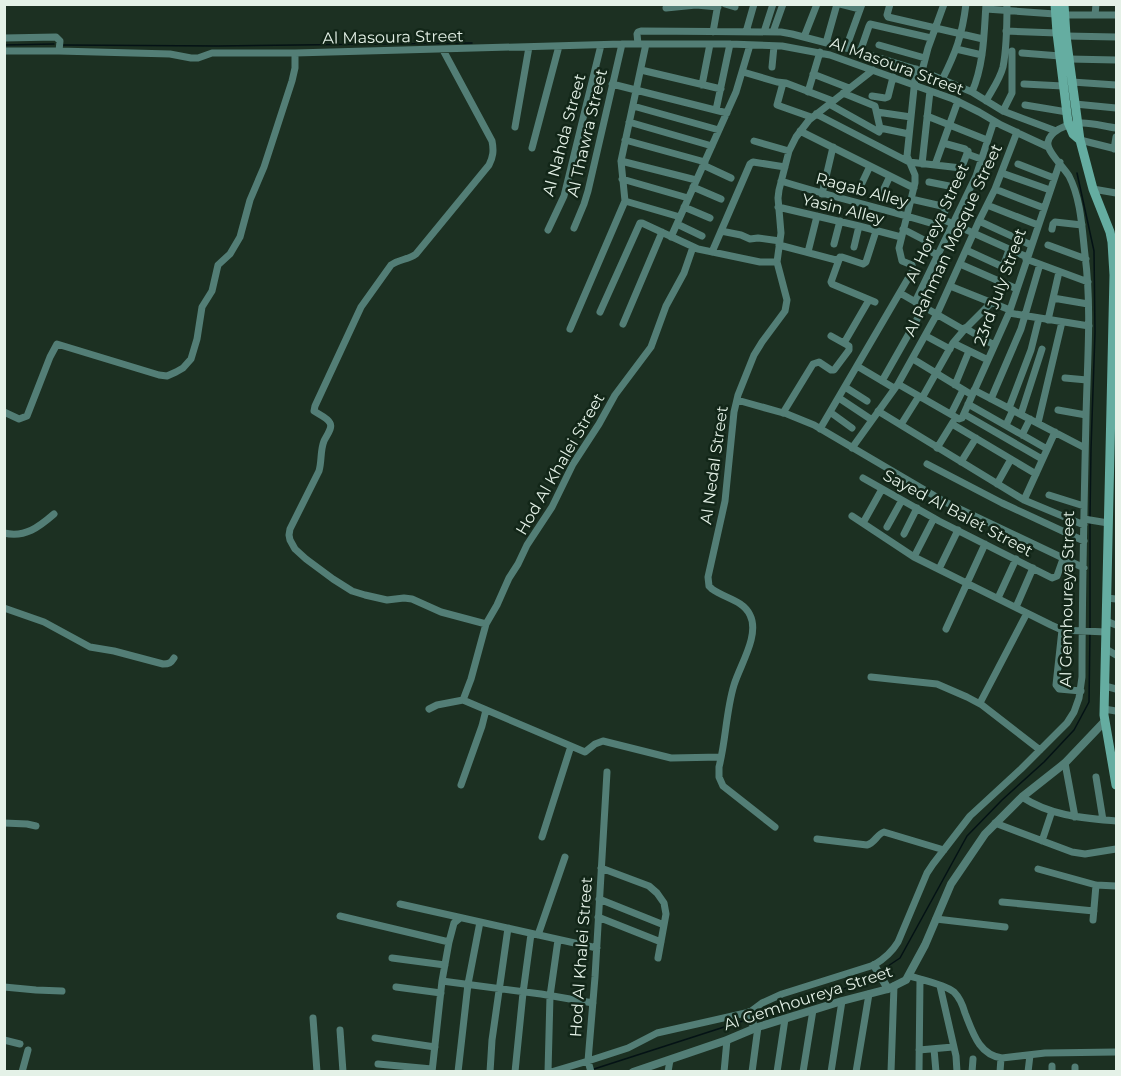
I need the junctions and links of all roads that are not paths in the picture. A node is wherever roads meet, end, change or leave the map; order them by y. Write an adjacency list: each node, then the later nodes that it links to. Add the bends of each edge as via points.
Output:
1 (754, 4): 24 (street)
2 (773, 4): 25 (street)
3 (783, 4): 26 (street)
4 (817, 4): 29 (street)
5 (839, 4): 14 (street); 34 (street)
6 (881, 4): 12 (street)
7 (944, 4): 21 (street)
8 (966, 4): 27 (street)
9 (1064, 4): 18 (main road)
10 (1096, 4): 19 (street)
11 (718, 5): 13 (street); 17 (street); 23 (street)
12 (890, 6): 21 (street, via 888,17)
13 (735, 7)
14 (861, 7): 45 (street)
15 (986, 7): 16 (street); 33 (street)
16 (1007, 7): 18 (street); 22 (street)
17 (666, 8)
18 (1058, 11): 19 (street); 28 (main road)
19 (1095, 15): 20 (street)
20 (1116, 15)
21 (935, 27): 27 (street); 32 (street)
22 (1006, 31): 28 (street); 82 (street, via 999,79)
23 (713, 32): 24 (street); 36 (street, via 638,32)
24 (746, 32): 25 (street)
25 (764, 32): 26 (street)
26 (773, 32): 29 (street)
27 (961, 34): 33 (street); 46 (street)
28 (1061, 34): 30 (street); 56 (main road)
29 (804, 37): 34 (street)
30 (1116, 37)
31 (4, 38): 49 (street, via 56,37 60,41)
32 (931, 38): 52 (street, via 870,24); 57 (street)
33 (984, 39): 55 (street)
34 (826, 43): 45 (street)
35 (622, 44): 36 (street, Al Masoura Street); 39 (street, Al Masoura Street); 68 (street, Al Thawra Street)
36 (642, 44): 37 (street, Al Masoura Street); 60 (street)
37 (710, 44): 38 (street, Al Masoura Street); 72 (street)
38 (730, 44): 40 (street, Al Masoura Street); 74 (street)
39 (601, 45): 42 (street, Al Masoura Street); 172 (street, Al Nahda Street, via 564,196)
40 (750, 45): 43 (street, Al Masoura Street); 63 (street)
41 (879, 45): 57 (street)
42 (560, 46): 44 (street, Al Masoura Street); 117 (street)
43 (774, 46): 51 (street, Al Masoura Street); 59 (street)
44 (529, 47): 47 (street, Al Masoura Street); 100 (street)
45 (846, 48): 52 (street)
46 (957, 49): 55 (street); 66 (street)
47 (443, 50): 53 (street, Al Masoura Street); 317 (street, via 492,141 493,157 416,254 391,265 361,307 315,406 314,411 331,426 323,443 319,471 289,535 295,549 306,559 352,591 387,600 412,599 441,612)
48 (4, 51): 49 (street, Al Masoura Street)
49 (59, 51): 53 (street, Al Masoura Street, via 191,58 212,53)
50 (1012, 51): 89 (street, via 1012,93)
51 (820, 52): 61 (street, Al Masoura Street); 64 (street)
52 (861, 52): 62 (street)
53 (295, 53): 252 (street, via 292,81 264,167 240,237 217,269 212,291 202,307 191,359 167,376 57,344 27,416 19,418)
54 (1022, 53): 56 (street)
55 (982, 55): 79 (street)
56 (1064, 57): 58 (street); 71 (main road)
57 (925, 58): 62 (street)
58 (1116, 60)
59 (772, 67)
60 (641, 70): 72 (street); 75 (street)
61 (873, 70): 65 (street, Al Masoura Street); 76 (street, Al Nedal Street)
62 (919, 70): 66 (street); 69 (street)
63 (743, 72): 67 (street); 92 (street)
64 (813, 74): 76 (street); 78 (street)
65 (893, 77): 69 (street, Al Masoura Street); 80 (street, via 888,97)
66 (942, 80): 79 (street)
67 (783, 83): 78 (street); 93 (street, via 777,105)
68 (612, 84): 75 (street); 169 (street, Al Thawra Street, via 588,191)
69 (914, 84): 77 (street, Al Masoura Street); 95 (street)
70 (1024, 84): 71 (street)
71 (1068, 84): 73 (street); 84 (main road); 91 (main road)
72 (702, 85): 74 (street)
73 (1116, 85)
74 (721, 89): 88 (street)
75 (636, 90): 86 (street); 88 (street)
76 (846, 91): 83 (street, Al Nedal Street); 90 (street, via 874,105)
77 (930, 91): 81 (street, Al Masoura Street); 94 (street)
78 (808, 92): 83 (street)
79 (972, 92): 82 (street)
80 (872, 96)
81 (958, 101): 96 (street, Al Masoura Street); 99 (street)
82 (986, 101): 89 (street)
83 (831, 102): 93 (street, Al Nedal Street); 105 (street)
84 (1075, 104): 87 (street); 98 (main road)
85 (1025, 105): 91 (street)
86 (633, 106): 97 (street); 102 (street)
87 (1116, 108)
88 (716, 110): 92 (street)
89 (1003, 111): 104 (street)
90 (878, 112): 95 (street); 107 (street, via 880,128)
91 (1067, 112): 98 (main road)
92 (727, 113): 102 (street)
93 (814, 116): 103 (street, Al Nedal Street); 123 (street)
94 (927, 116): 99 (street); 126 (street)
95 (911, 117): 107 (street)
96 (994, 121): 106 (street, Al Masoura Street); 110 (street, Al Horeya Street)
97 (629, 122): 109 (street); 114 (street)
98 (1073, 123): 101 (street); 104 (street); 111 (main road)
99 (950, 124): 110 (street); 113 (street)
100 (515, 127)
101 (1116, 128)
102 (719, 130): 114 (street)
103 (800, 131): 115 (street); 119 (street, Al Nedal Street)
104 (1056, 131): 116 (street, via 1048,139)
105 (879, 132)
106 (1017, 132): 116 (street, Al Masoura Street); 132 (street, Al Rahman Mosque Street)
107 (909, 134): 123 (street)
108 (1116, 137): 118 (street)
109 (625, 140): 122 (street); 125 (street)
110 (987, 140): 121 (street, Al Horeya Street)
111 (1080, 140): 118 (street); 144 (main road)
112 (754, 141): 119 (street)
113 (943, 143): 120 (street); 128 (street)
114 (712, 146): 125 (street)
115 (833, 147): 129 (street); 148 (street)
116 (1048, 147): 124 (street, Al Gemhoureya Street)
117 (532, 148)
118 (1115, 149)
119 (789, 151): 130 (street, Al Nedal Street)
120 (968, 151): 121 (street); 131 (street)
121 (981, 159): 164 (street, Al Horeya Street)
122 (621, 161): 136 (street); 140 (street)
123 (909, 162): 126 (street); 142 (street, via 915,176)
124 (1060, 162): 135 (street, 23rd July Street); 167 (street, Al Gemhoureya Street, via 1071,181)
125 (704, 164): 134 (street); 140 (street)
126 (922, 164): 128 (street)
127 (1018, 164): 135 (street)
128 (935, 165): 131 (street)
129 (870, 166): 133 (street); 139 (street)
130 (785, 167): 137 (street, Al Nedal Street); 173 (street, via 750,164)
131 (961, 168): 141 (street)
132 (1002, 173): 143 (street, Al Rahman Mosque Street); 145 (street)
133 (890, 176): 142 (street); 146 (street)
134 (731, 178)
135 (1054, 178): 145 (street, 23rd July Street)
136 (622, 179): 149 (street); 152 (street)
137 (781, 181): 148 (street, Ragab Alley); 155 (street, Al Nedal Street)
138 (929, 182): 141 (street)
139 (862, 183)
140 (695, 184): 149 (street); 150 (street)
141 (954, 187): 156 (street)
142 (914, 188): 151 (street)
143 (995, 189): 153 (street, Al Rahman Mosque Street); 157 (street)
144 (1092, 189): 147 (street); 180 (main road)
145 (1050, 190): 157 (street, 23rd July Street)
146 (882, 193)
147 (1116, 193)
148 (822, 194): 158 (street, Ragab Alley)
149 (688, 198): 154 (street)
150 (721, 199)
151 (911, 199): 156 (street); 158 (street)
152 (625, 201): 161 (street); 219 (street)
153 (987, 205): 163 (street, Al Rahman Mosque Street); 166 (street)
154 (684, 207): 160 (street); 161 (street)
155 (778, 207): 159 (street, Yasin Alley); 181 (street, Al Nedal Street)
156 (946, 207): 164 (street, via 942,219)
157 (1044, 208): 166 (street, 23rd July Street)
158 (907, 215): 165 (street, Ragab Alley); 170 (street)
159 (816, 216): 162 (street, Yasin Alley); 190 (street)
160 (710, 218)
161 (678, 220): 177 (street); 178 (street)
162 (840, 221): 168 (street, Yasin Alley); 182 (street)
163 (979, 221): 176 (street, Al Rahman Mosque Street); 183 (street)
164 (953, 224): 176 (street); 191 (street, Al Horeya Street)
165 (937, 225)
166 (1038, 225): 183 (street, 23rd July Street)
167 (1082, 225): 171 (street, via 1056,222); 194 (street, Al Gemhoureya Street)
168 (859, 226): 174 (street, Yasin Alley); 186 (street)
169 (574, 228)
170 (903, 229): 179 (street); 191 (street, Yasin Alley, via 928,242 927,250)
171 (1052, 229)
172 (548, 230)
173 (721, 231): 181 (street); 189 (street)
174 (876, 231): 179 (street, Yasin Alley); 192 (street, via 865,263)
175 (662, 232): 178 (street); 210 (street, via 639,225); 217 (street)
176 (974, 233): 187 (street, Al Rahman Mosque Street); 188 (street)
177 (702, 236)
178 (671, 237): 185 (street)
179 (901, 237): 203 (street, via 900,255 913,270)
180 (1114, 242): 199 (main road)
181 (780, 243): 190 (street); 195 (street, Al Nedal Street)
182 (834, 244)
183 (1031, 245): 193 (street, 23rd July Street)
184 (1048, 245): 194 (street)
185 (693, 247): 189 (street); 317 (street, Hod Al Khalei Street, via 651,347 615,395 573,464)
186 (854, 247)
187 (966, 250): 188 (street, via 1001,266); 196 (street, Al Rahman Mosque Street)
188 (1009, 250): 193 (street)
189 (712, 252): 195 (street)
190 (808, 252): 192 (street, via 836,260)
191 (938, 255): 205 (street, Al Horeya Street)
192 (840, 257): 224 (street, via 832,284 872,301)
193 (1027, 258): 197 (street); 202 (street, 23rd July Street)
194 (1086, 259): 200 (street, Al Gemhoureya Street)
195 (777, 262): 245 (street, Al Nedal Street, via 785,311 754,355)
196 (960, 264): 201 (street, Al Rahman Mosque Street); 202 (street)
197 (1040, 264): 198 (street); 213 (street)
198 (1059, 272): 200 (street); 204 (street)
199 (1115, 280): 209 (main road)
200 (1088, 282): 207 (street, Al Gemhoureya Street)
201 (950, 286): 206 (street); 212 (street, Al Rahman Mosque Street)
202 (1017, 289): 211 (street, 23rd July Street)
203 (900, 293): 205 (street); 231 (street)
204 (1053, 298): 207 (street); 215 (street)
205 (915, 302): 208 (street)
206 (991, 303): 211 (street); 220 (street)
207 (1088, 304): 218 (street, Al Gemhoureya Street)
208 (924, 307): 212 (street); 236 (street)
209 (1115, 308): 223 (main road)
210 (600, 312)
211 (1009, 312): 213 (street); 225 (street, 23rd July Street)
212 (937, 314): 220 (street); 222 (street, Al Rahman Mosque Street)
213 (1025, 316): 214 (street); 246 (street)
214 (1039, 318): 215 (street); 249 (street)
215 (1048, 320): 216 (street)
216 (1062, 322): 218 (street); 263 (street)
217 (623, 324)
218 (1089, 326): 235 (street, Al Gemhoureya Street)
219 (570, 329)
220 (964, 329): 225 (street); 226 (street)
221 (831, 336): 224 (street)
222 (926, 336): 226 (street); 229 (street, Al Rahman Mosque Street)
223 (1114, 336): 232 (main road)
224 (844, 343): 254 (street, via 850,349 835,370 814,363)
225 (994, 345): 230 (street, 23rd July Street)
226 (952, 346): 228 (street); 233 (street)
227 (1042, 349): 255 (street)
228 (969, 351): 230 (street); 237 (street)
229 (913, 359): 233 (street); 238 (street, Al Rahman Mosque Street)
230 (988, 360): 241 (street, 23rd July Street)
231 (857, 366): 236 (street); 239 (street)
232 (1114, 370): 242 (main road)
233 (936, 374): 237 (street); 243 (street)
234 (1065, 378): 235 (street)
235 (1087, 380): 256 (street, Al Gemhoureya Street)
236 (882, 381): 238 (street)
237 (955, 385): 240 (street)
238 (896, 386): 243 (street); 251 (street, Al Rahman Mosque Street)
239 (845, 387): 244 (street); 247 (street)
240 (963, 390): 241 (street); 259 (street)
241 (973, 393): 246 (street); 248 (street, 23rd July Street)
242 (1114, 396): 257 (main road)
243 (920, 397): 259 (street); 262 (street)
244 (839, 398): 253 (street); 261 (street)
245 (737, 400): 254 (street); 339 (street, Al Nedal Street, via 725,501 708,582 716,592 743,606 751,617 753,630 734,685)
246 (994, 400): 249 (street); 258 (street)
247 (867, 401)
248 (968, 404): 258 (street); 259 (street, 23rd July Street)
249 (1011, 409): 255 (street); 264 (street)
250 (1058, 410): 256 (street)
251 (878, 411): 261 (street, Al Rahman Mosque Street); 271 (street)
252 (4, 412)
253 (830, 412): 265 (street); 266 (street)
254 (783, 413): 266 (street)
255 (1021, 414): 260 (street)
256 (1086, 415): 272 (street, Al Gemhoureya Street)
257 (1114, 416): 278 (main road)
258 (991, 417): 264 (street)
259 (957, 418): 269 (street); 271 (street); 275 (street)
260 (1030, 419): 263 (street); 268 (street)
261 (872, 420): 270 (street, Al Rahman Mosque Street)
262 (902, 423)
263 (1038, 423): 267 (street)
264 (1006, 425): 268 (street)
265 (852, 428)
266 (820, 429): 270 (street)
267 (1055, 432): 272 (street); 273 (street)
268 (1022, 435): 273 (street)
269 (976, 438): 274 (street); 276 (street)
270 (852, 448): 303 (street, via 945,502)
271 (937, 448): 276 (street)
272 (1085, 448): 287 (street, Al Gemhoureya Street)
273 (1047, 449): 275 (street)
274 (1011, 459): 279 (street); 281 (street)
275 (1042, 459): 279 (street)
276 (962, 462): 281 (street)
277 (927, 464): 299 (street)
278 (1113, 469): 286 (main road)
279 (1036, 474): 285 (street)
280 (862, 478): 282 (street, Sayed Al Balet Street)
281 (997, 484): 285 (street)
282 (882, 489): 284 (street, Sayed Al Balet Street); 293 (street)
283 (1049, 495): 287 (street)
284 (902, 500): 288 (street, Sayed Al Balet Street); 295 (street)
285 (1024, 500): 292 (street)
286 (1113, 500): 294 (main road)
287 (1084, 506): 292 (street, Al Gemhoureya Street)
288 (917, 508): 291 (street, Sayed Al Balet Street); 298 (street)
289 (54, 514): 297 (street, via 37,528 16,535)
290 (852, 516): 293 (street)
291 (934, 518): 296 (street, Sayed Al Balet Street); 302 (street)
292 (1086, 521): 294 (street); 299 (street, Al Gemhoureya Street)
293 (863, 523): 302 (street)
294 (1109, 525): 301 (main road)
295 (887, 527)
296 (958, 530): 300 (street, Sayed Al Balet Street); 308 (street)
297 (4, 532)
298 (904, 534)
299 (1084, 541): 307 (street, Al Gemhoureya Street)
300 (985, 544): 304 (street, Sayed Al Balet Street); 310 (street)
301 (1112, 547): 305 (main road)
302 (914, 557): 308 (street)
303 (1063, 558): 306 (street, Sayed Al Balet Street, via 1054,578); 307 (street)
304 (1016, 560): 306 (street, Sayed Al Balet Street); 311 (street)
305 (1112, 566): 309 (main road)
306 (1034, 568): 313 (street)
307 (1084, 568): 321 (street, Al Gemhoureya Street)
308 (939, 569): 310 (street)
309 (1112, 578): 312 (main road)
310 (968, 583): 311 (street); 319 (street)
311 (998, 598): 313 (street)
312 (1112, 599): 316 (main road)
313 (1016, 607): 315 (street)
314 (4, 608): 325 (street, via 44,622 90,647 163,664)
315 (1027, 613): 320 (street); 331 (street)
316 (1106, 621): 318 (street); 322 (main road)
317 (486, 624): 330 (street, Hod Al Khalei Street)
318 (1116, 626)
319 (946, 629)
320 (1062, 630): 321 (street); 329 (street, via 1056,685 1059,689)
321 (1085, 631): 322 (street); 329 (street, Al Gemhoureya Street)
322 (1104, 632): 323 (main road)
323 (1106, 649): 324 (street); 327 (main road)
324 (1116, 655)
325 (174, 658)
326 (871, 677): 331 (street, via 937,684)
327 (1105, 686): 328 (street); 333 (main road)
328 (1116, 689)
329 (1081, 691): 338 (street, Al Gemhoureya Street, via 1067,723)
330 (463, 700): 332 (street); 334 (street)
331 (980, 703): 338 (street)
332 (429, 709)
333 (1104, 709): 335 (street); 336 (main road)
334 (486, 710): 337 (street); 345 (street)
335 (1116, 711)
336 (1104, 722): 340 (main road); 341 (street, Al Gemhoureya Street)
337 (571, 746): 339 (street, via 585,752 603,741 671,758); 355 (street)
338 (1040, 750): 359 (street, Al Gemhoureya Street, via 970,816)
339 (721, 757): 354 (street, Al Nedal Street, via 719,777 723,786)
340 (1114, 759): 344 (main road)
341 (1065, 763): 346 (street, Al Gemhoureya Street); 348 (street)
342 (607, 772): 361 (street, Hod Al Khalei Street)
343 (1096, 777): 349 (street)
344 (1116, 784)
345 (461, 785)
346 (1022, 797): 347 (street); 352 (street, Al Gemhoureya Street)
347 (1052, 811): 348 (street); 357 (street)
348 (1075, 817): 349 (street)
349 (1103, 820): 350 (street)
350 (1116, 821)
351 (4, 823): 353 (street)
352 (994, 823): 357 (street); 372 (street, Al Gemhoureya Street, via 951,884)
353 (36, 826)
354 (775, 828)
355 (542, 837)
356 (817, 839): 359 (street, via 867,845 884,832)
357 (1042, 841): 358 (street, via 1078,853)
358 (1116, 849)
359 (944, 850): 386 (street, Al Gemhoureya Street, via 927,873 898,942)
360 (565, 857): 378 (street)
361 (601, 868): 365 (street, Hod Al Khalei Street); 375 (street, via 649,886 657,893 666,914)
362 (1038, 869): 363 (street)
363 (1096, 885): 364 (street); 368 (street)
364 (1116, 886)
365 (599, 899): 370 (street, Hod Al Khalei Street); 375 (street)
366 (1002, 902): 368 (street)
367 (400, 904): 371 (street)
368 (1094, 911): 373 (street)
369 (340, 916): 380 (street)
370 (598, 917): 381 (street); 382 (street, Hod Al Khalei Street)
371 (460, 918): 374 (street); 380 (street, via 454,922)
372 (936, 920): 376 (street); 387 (street, Al Gemhoureya Street)
373 (1093, 920)
374 (480, 922): 377 (street); 390 (street)
375 (664, 926): 381 (street)
376 (1005, 927)
377 (508, 928): 378 (street); 395 (street)
378 (535, 934): 379 (street); 398 (street)
379 (558, 940): 382 (street); 400 (street)
380 (449, 942): 385 (street)
381 (661, 942): 384 (street)
382 (597, 948): 402 (street, Hod Al Khalei Street)
383 (392, 958): 385 (street)
384 (658, 958)
385 (445, 965): 389 (street)
386 (875, 967): 391 (street); 404 (street, Al Gemhoureya Street, via 782,994)
387 (910, 976): 388 (street); 391 (street, Al Gemhoureya Street)
388 (920, 979): 392 (street); 417 (street)
389 (442, 981): 390 (street); 397 (street)
390 (468, 984): 395 (street); 430 (street)
391 (889, 986): 399 (street, Al Gemhoureya Street); 442 (street)
392 (940, 986): 414 (street); 420 (street, via 961,1001 983,1049)
393 (4, 987): 396 (street)
394 (396, 987): 397 (street)
395 (498, 989): 398 (street); 431 (street)
396 (62, 991)
397 (441, 993): 413 (street)
398 (523, 993): 400 (street); 432 (street)
399 (869, 994): 401 (street, Al Gemhoureya Street); 441 (street)
400 (550, 996): 402 (street); 433 (street)
401 (842, 1001): 403 (street, Al Gemhoureya Street); 440 (street)
402 (593, 1003): 424 (street, Hod Al Khalei Street)
403 (813, 1010): 406 (street, Al Gemhoureya Street); 439 (street)
404 (750, 1013): 407 (street); 424 (street, Al Gemhoureya Street, via 652,1035)
405 (313, 1018): 428 (street)
406 (784, 1019): 407 (street, Al Gemhoureya Street); 438 (street)
407 (755, 1027): 411 (street, Al Gemhoureya Street); 437 (street)
408 (340, 1030): 429 (street)
409 (375, 1038): 413 (street)
410 (4, 1040): 412 (street)
411 (727, 1040): 422 (street, Al Gemhoureya Street); 436 (street)
412 (20, 1044)
413 (435, 1047): 425 (street)
414 (953, 1047): 415 (street); 445 (street)
415 (934, 1049): 417 (street); 444 (street)
416 (28, 1050): 427 (street)
417 (919, 1050): 443 (street)
418 (1116, 1052): 419 (street)
419 (1030, 1054): 420 (street); 448 (street)
420 (1001, 1058): 447 (street)
421 (973, 1059): 446 (street)
422 (670, 1060): 426 (street, Al Gemhoureya Street); 435 (street)
423 (378, 1064): 425 (street)
424 (590, 1067): 433 (street, Al Gemhoureya Street)
425 (432, 1070)
426 (644, 1070): 434 (street, Al Gemhoureya Street)
427 (22, 1071)
428 (317, 1071)
429 (343, 1071)
430 (458, 1071)
431 (490, 1071)
432 (515, 1071)
433 (549, 1071)
434 (633, 1071)
435 (668, 1071)
436 (724, 1071)
437 (752, 1071)
438 (777, 1071)
439 (803, 1071)
440 (831, 1071)
441 (856, 1071)
442 (891, 1071)
443 (919, 1071)
444 (936, 1071)
445 (957, 1071)
446 (972, 1071)
447 (1000, 1071)
448 (1028, 1071)

